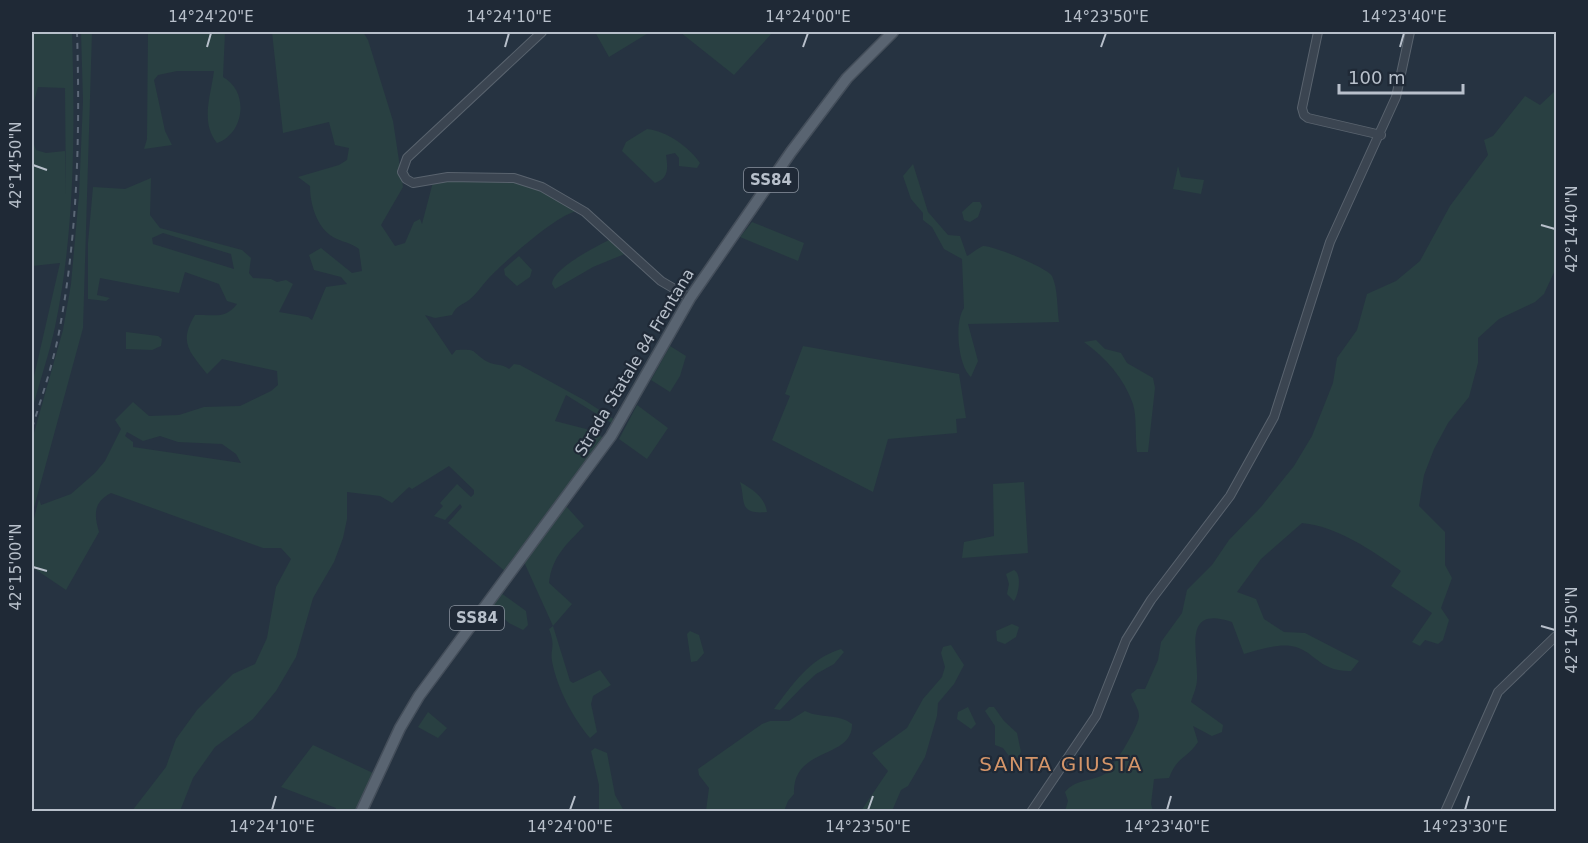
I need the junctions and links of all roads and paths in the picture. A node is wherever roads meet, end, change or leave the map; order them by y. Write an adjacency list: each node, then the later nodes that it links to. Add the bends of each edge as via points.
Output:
1 (542, 32): 6 (street, via 407,158 402,172 413,183 448,177 526,180 585,212 661,281)
2 (893, 32): 6 (main road, Strada Statale 84 Frentana / SS84, via 869,52 839,87)
3 (1318, 32): 5 (street, via 1302,108 1304,115)
4 (1410, 32): 5 (street, via 1401,80)
5 (1381, 135): 9 (street, via 1330,242 1275,417 1230,496 1151,600 1126,640 1096,716)
6 (690, 298): 8 (main road, Strada Statale 84 Frentana / SS84, via 611,436 419,696)
7 (1557, 636): 10 (street, via 1498,692)
8 (361, 812)
9 (1031, 812)
10 (1445, 812)

